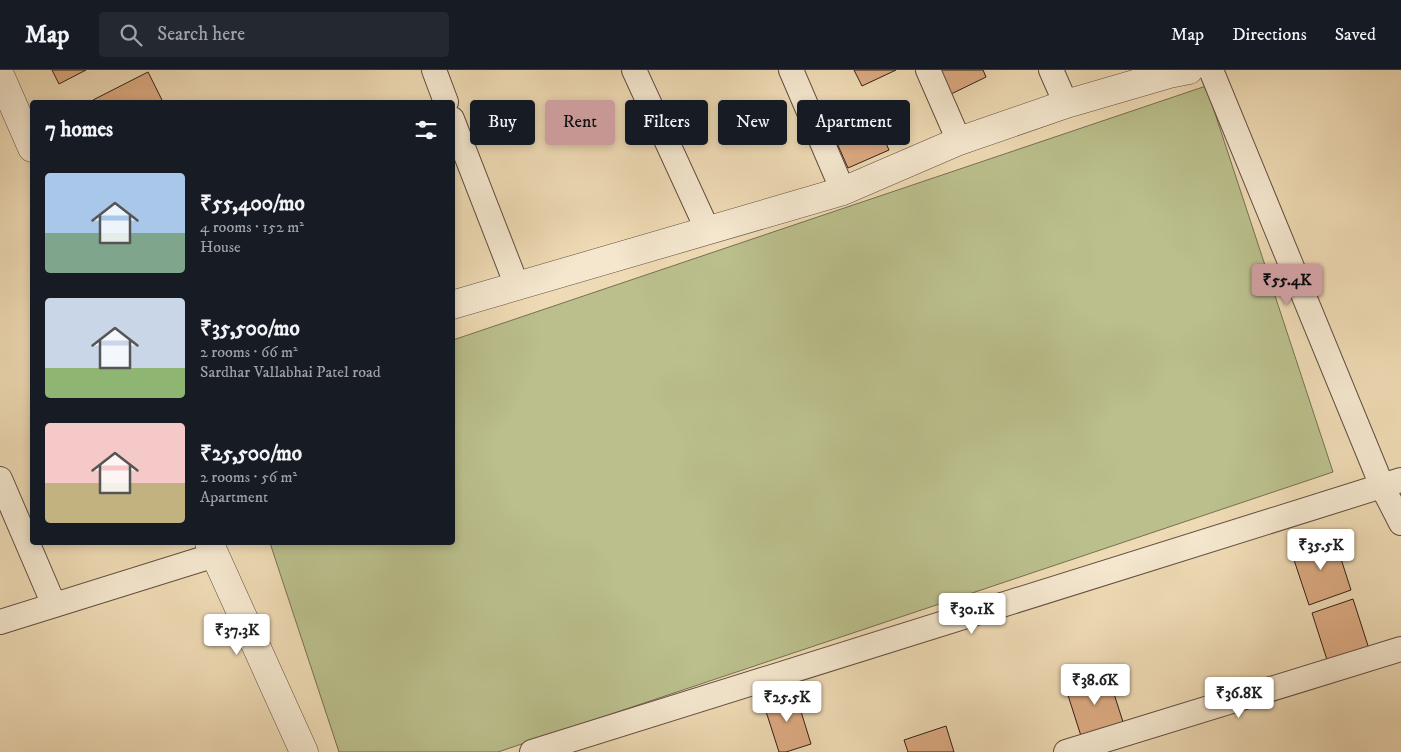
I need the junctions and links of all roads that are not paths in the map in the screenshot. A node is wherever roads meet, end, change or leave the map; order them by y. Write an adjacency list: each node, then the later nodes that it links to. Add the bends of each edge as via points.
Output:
1 (434, 70): 9 (street)
2 (634, 70): 15 (street)
3 (791, 70): 14 (street)
4 (928, 70): 12 (street)
5 (1051, 70): 10 (street)
6 (1189, 70): 10 (street)
7 (1211, 70): 19 (street)
8 (0, 75): 13 (street)
9 (445, 100)
10 (1066, 104): 12 (street)
11 (455, 127): 16 (street)
12 (959, 142): 14 (street)
13 (30, 143)
14 (843, 192): 15 (street)
15 (708, 231): 16 (street)
16 (517, 286): 17 (street)
17 (455, 304)
18 (0, 479): 22 (street)
19 (1391, 483): 20 (street); 26 (street)
20 (1401, 523)
21 (212, 549): 22 (street); 25 (street)
22 (54, 605): 23 (street)
23 (0, 622)
24 (1401, 649): 27 (street)
25 (304, 752)
26 (532, 752)
27 (1066, 752)

